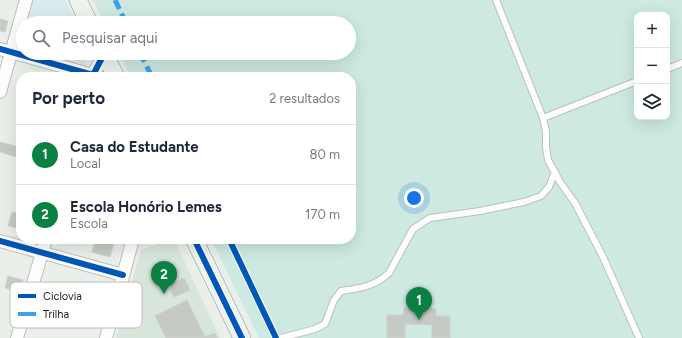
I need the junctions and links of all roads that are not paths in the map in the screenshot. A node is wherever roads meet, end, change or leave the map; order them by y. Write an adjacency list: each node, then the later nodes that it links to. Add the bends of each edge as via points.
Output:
1 (26, 0): 4 (street)
2 (78, 0): 5 (street)
3 (496, 0): 19 (lane)
4 (20, 16)
5 (86, 16)
6 (16, 26): 7 (street)
7 (6, 51): 8 (street); 18 (street)
8 (16, 54)
9 (37, 60): 14 (street)
10 (101, 60): 15 (street)
11 (108, 60): 16 (street)
12 (682, 63): 13 (lane)
13 (670, 68)
14 (79, 72)
15 (95, 72)
16 (114, 72)
17 (634, 82): 19 (lane)
18 (0, 92)
19 (543, 118): 20 (lane, via 548,160)
20 (555, 172): 34 (lane, via 549,187 541,196 480,211 430,218 413,229 385,277 367,287 340,291 325,324); 35 (lane, via 575,203 603,257)
21 (0, 241): 25 (street)
22 (45, 244): 25 (street)
23 (132, 244): 26 (street)
24 (196, 244): 33 (street)
25 (42, 253): 26 (street); 27 (street)
26 (123, 276): 28 (street)
27 (33, 282)
28 (121, 282)
29 (20, 328): 31 (street)
30 (109, 328): 32 (street)
31 (17, 338)
32 (106, 338)
33 (242, 338)
34 (281, 338)
35 (639, 338)

